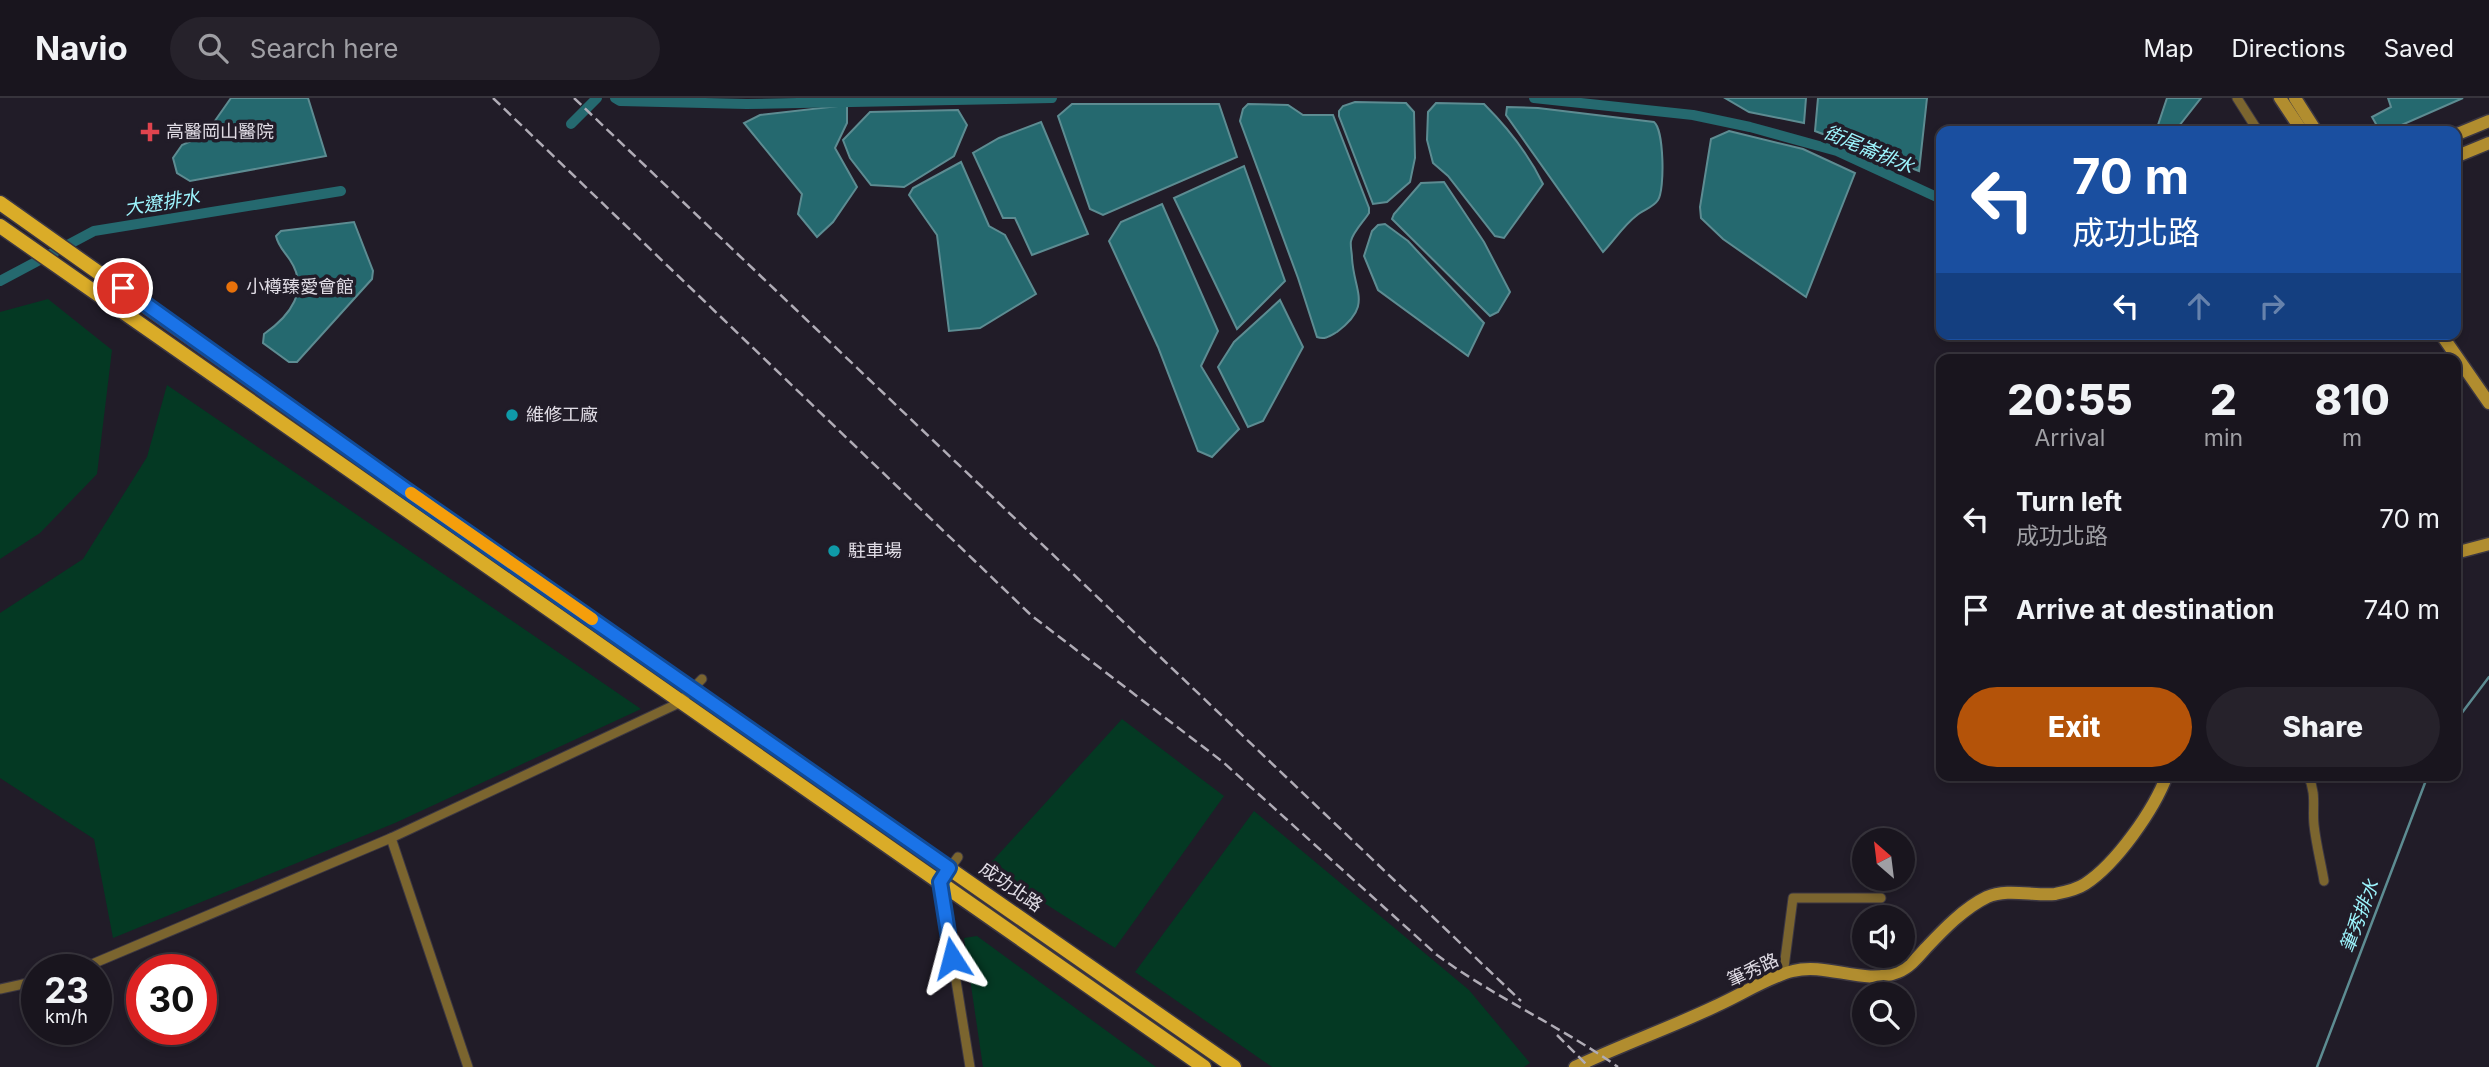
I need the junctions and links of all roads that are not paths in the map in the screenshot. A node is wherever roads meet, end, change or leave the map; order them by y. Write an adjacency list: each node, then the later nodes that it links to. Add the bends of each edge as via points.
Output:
1 (2237, 98): 5 (street)
2 (2280, 98): 6 (street)
3 (2295, 98): 7 (street)
4 (2489, 121): 8 (street)
5 (2255, 126)
6 (2299, 126)
7 (2313, 126)
8 (2461, 133)
9 (2489, 143): 10 (street)
10 (2461, 155)
11 (0, 203): 17 (main road, 成功北路, via 395,482)
12 (0, 226): 18 (main road, 成功北路)
13 (2461, 363): 14 (street)
14 (2489, 403)
15 (2489, 544): 16 (street)
16 (2461, 551)
17 (697, 684): 18 (street); 22 (main road, 成功北路)
18 (679, 703): 21 (street); 24 (main road, 成功北路)
19 (2165, 781): 27 (street, 筆秀路, via 2134,831 2083,885 2041,895 1990,895 1898,972 1867,976 1818,969)
20 (2311, 781): 23 (street)
21 (391, 838): 26 (street); 30 (street)
22 (954, 862): 24 (street); 33 (main road, 成功北路)
23 (2324, 881)
24 (940, 882): 31 (street); 32 (main road, 成功北路)
25 (1881, 898): 27 (street, via 1793,898)
26 (112, 956)
27 (1783, 975): 34 (street, 筆秀路)
28 (21, 984): 29 (street)
29 (0, 989)
30 (468, 1067)
31 (970, 1067)
32 (1204, 1067)
33 (1234, 1067)
34 (1575, 1067)

